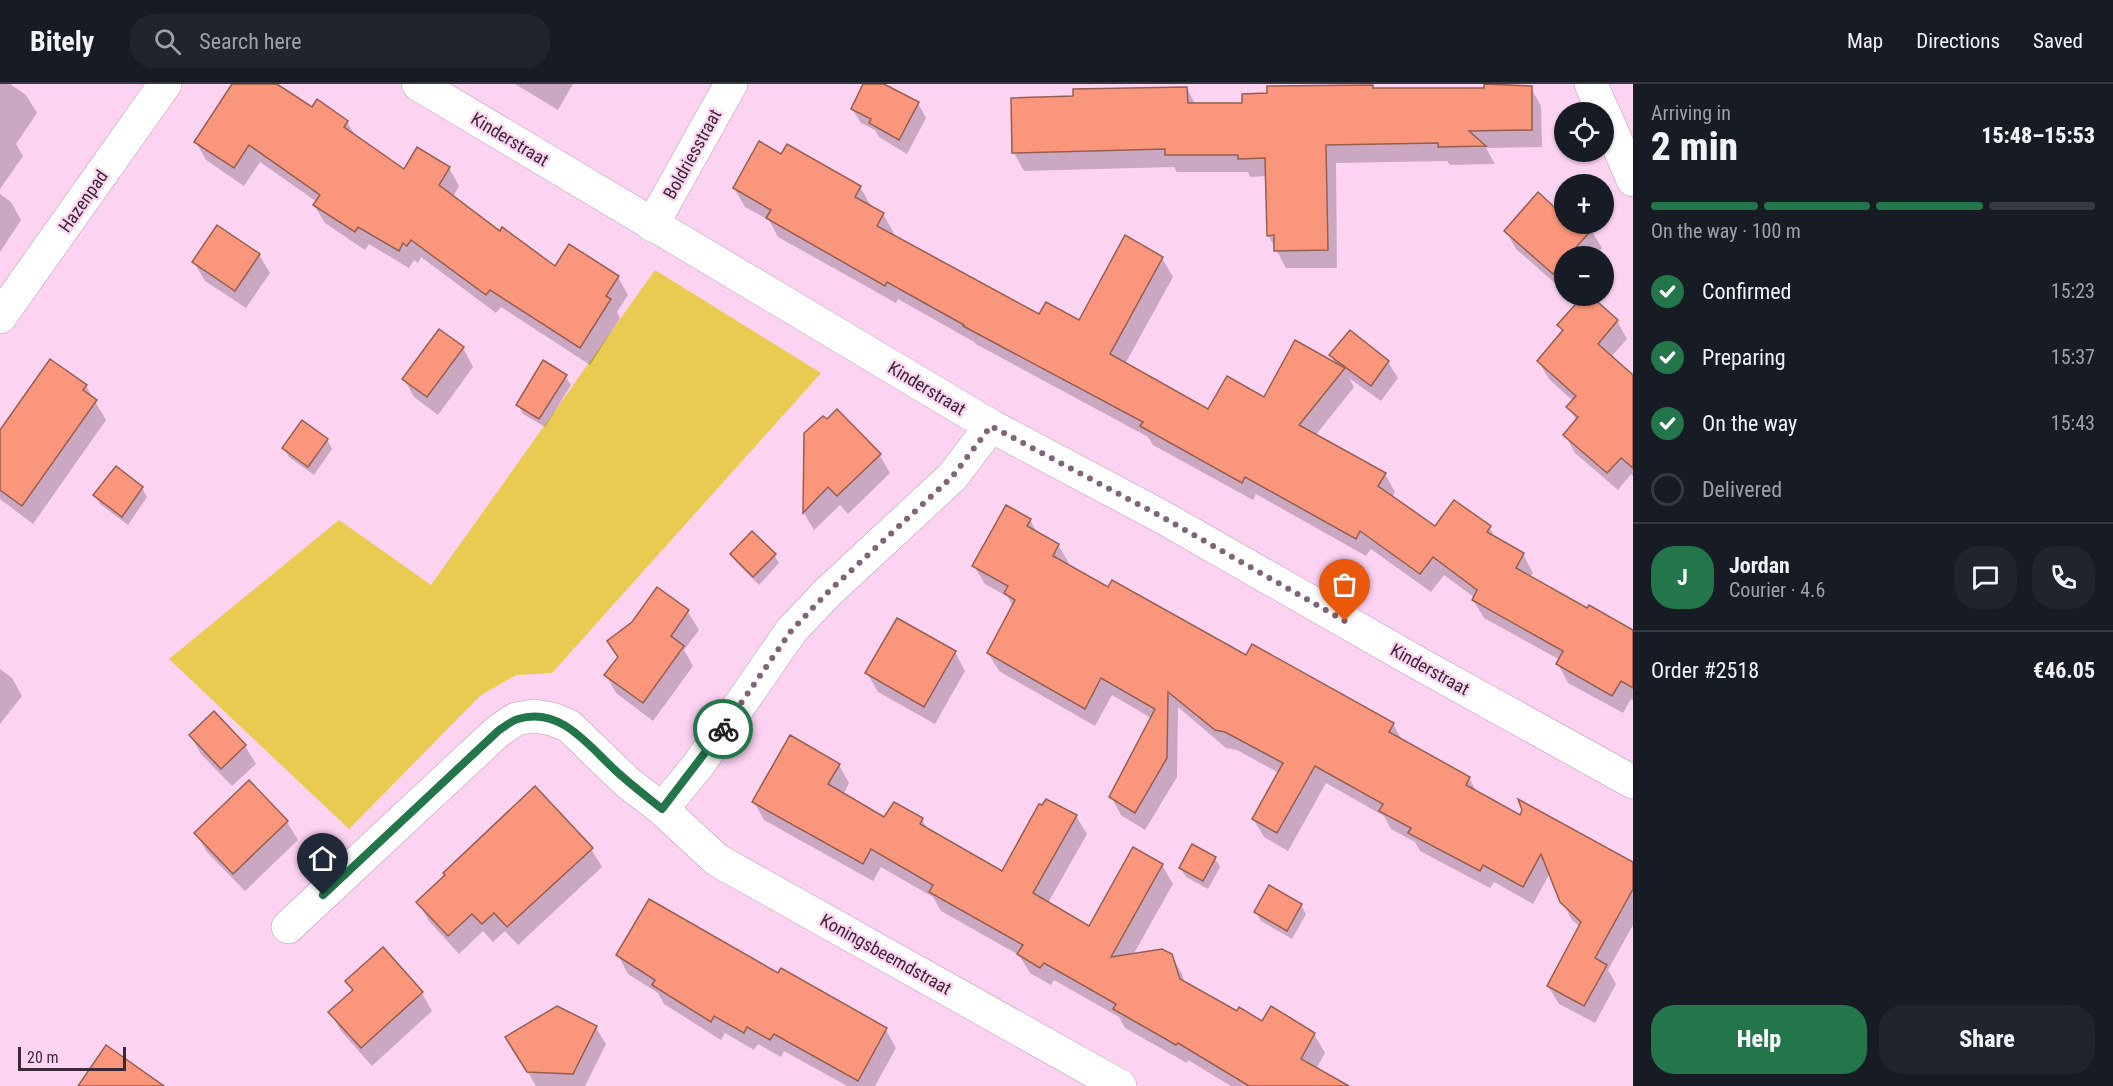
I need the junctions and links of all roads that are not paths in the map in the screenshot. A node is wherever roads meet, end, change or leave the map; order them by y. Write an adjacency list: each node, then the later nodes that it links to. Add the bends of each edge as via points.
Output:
1 (165, 84): 9 (street, Hazenpad)
2 (418, 84): 8 (street, Kinderstraat)
3 (731, 84): 8 (street, Boldriesstraat)
4 (1591, 84): 5 (street)
5 (1598, 102)
6 (1614, 138): 7 (street)
7 (1633, 180)
8 (652, 225): 10 (street, Kinderstraat)
9 (0, 317)
10 (991, 426): 11 (street, Kinderstraat, via 1164,518); 12 (street, via 952,477 791,631 699,764)
11 (1633, 782)
12 (662, 809): 13 (street, Koningsbeemdstraat, via 627,782 569,726 543,717 516,719 498,731); 14 (street, Koningsbeemdstraat, via 717,860)
13 (288, 927)
14 (1120, 1086)

